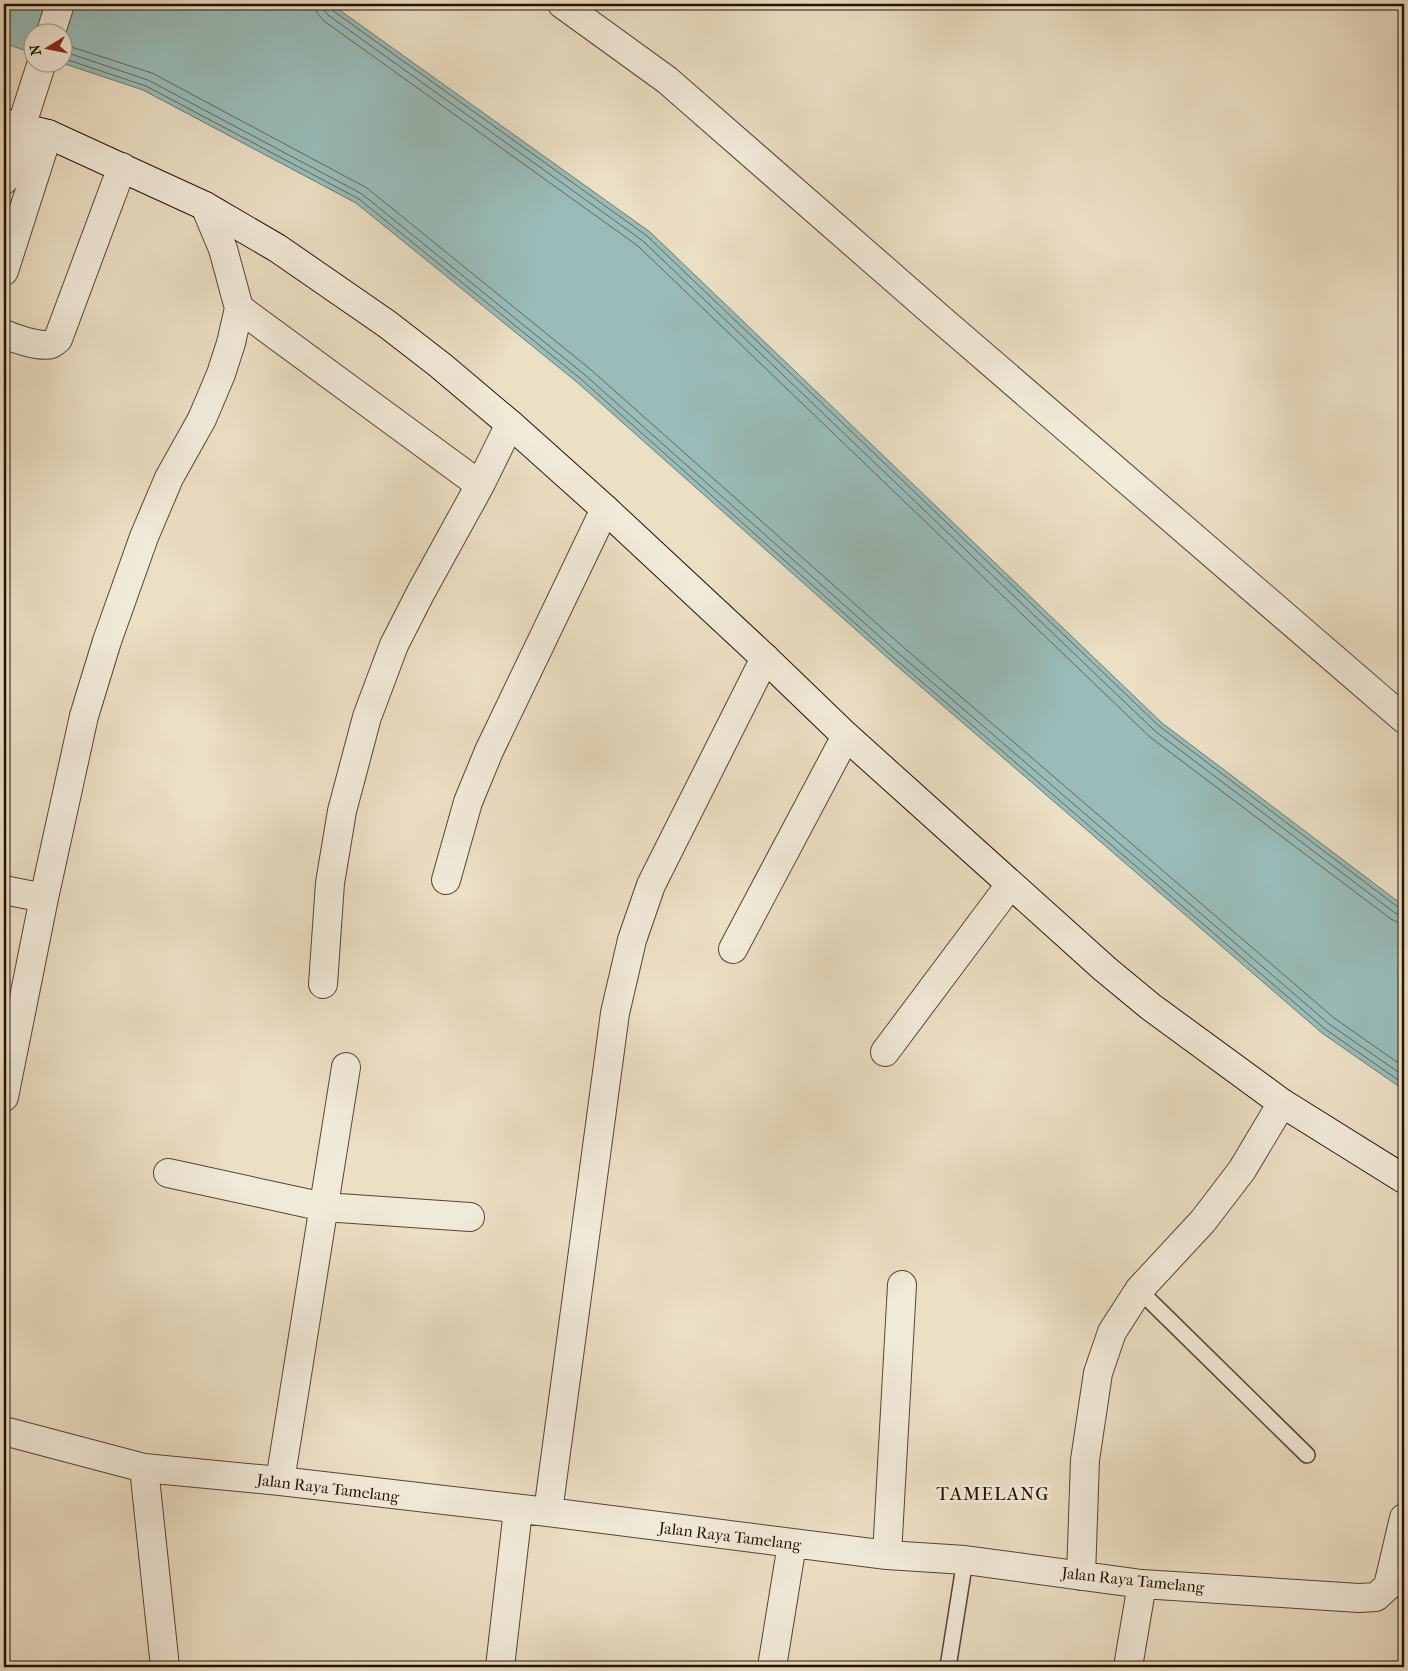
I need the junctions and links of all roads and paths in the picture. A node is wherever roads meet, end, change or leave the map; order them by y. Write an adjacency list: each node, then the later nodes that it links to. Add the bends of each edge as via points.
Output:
1 (60, 4): 3 (street)
2 (562, 4): 17 (street, via 668,80)
3 (54, 22)
4 (38, 72): 5 (street)
5 (12, 125): 6 (street); 8 (street)
6 (48, 134): 7 (street); 10 (street)
7 (122, 167): 9 (street); 12 (street, via 58,339 44,345)
8 (4, 180)
9 (205, 206): 11 (street, via 223,249); 13 (street, via 277,248 387,324)
10 (4, 271)
11 (239, 308): 14 (street); 22 (street, via 221,374 202,419 169,478 107,641 84,716)
12 (4, 334)
13 (510, 424): 14 (street); 15 (street)
14 (480, 485): 24 (street, via 394,645 367,717 342,812 330,883)
15 (606, 509): 16 (street); 19 (street, via 488,751 468,802)
16 (765, 658): 18 (street); 40 (street, via 651,885 632,940 615,1013)
17 (1404, 719)
18 (846, 736): 20 (street); 23 (street)
19 (446, 880)
20 (1010, 886): 25 (street); 28 (street, via 1151,1007)
21 (4, 890): 22 (street)
22 (44, 898): 27 (street)
23 (733, 949)
24 (323, 984)
25 (885, 1052)
26 (346, 1068): 31 (street)
27 (4, 1097)
28 (1282, 1103): 30 (street); 34 (street, via 1242,1170 1203,1221)
29 (168, 1173): 31 (street)
30 (1404, 1179)
31 (324, 1207): 32 (street); 38 (street)
32 (470, 1218)
33 (902, 1285): 43 (street)
34 (1139, 1290): 36 (lane); 45 (street, via 1112,1332 1098,1373 1085,1460)
35 (4, 1431): 37 (street, Jalan Raya Tamelang)
36 (1307, 1455)
37 (144, 1468): 38 (street, Jalan Raya Tamelang); 47 (street)
38 (280, 1481): 39 (street, Jalan Raya Tamelang)
39 (518, 1510): 40 (street, Jalan Raya Tamelang); 48 (street)
40 (548, 1512): 42 (street, Jalan Raya Tamelang)
41 (1404, 1518): 46 (street, Jalan Raya Tamelang, via 1388,1586 1376,1597)
42 (792, 1544): 43 (street, Jalan Raya Tamelang); 49 (street)
43 (887, 1555): 44 (street, Jalan Raya Tamelang)
44 (965, 1560): 45 (street, Jalan Raya Tamelang); 50 (lane)
45 (1081, 1576): 46 (street, Jalan Raya Tamelang)
46 (1142, 1584): 51 (street)
47 (165, 1667)
48 (500, 1667)
49 (772, 1667)
50 (948, 1667)
51 (1128, 1667)

